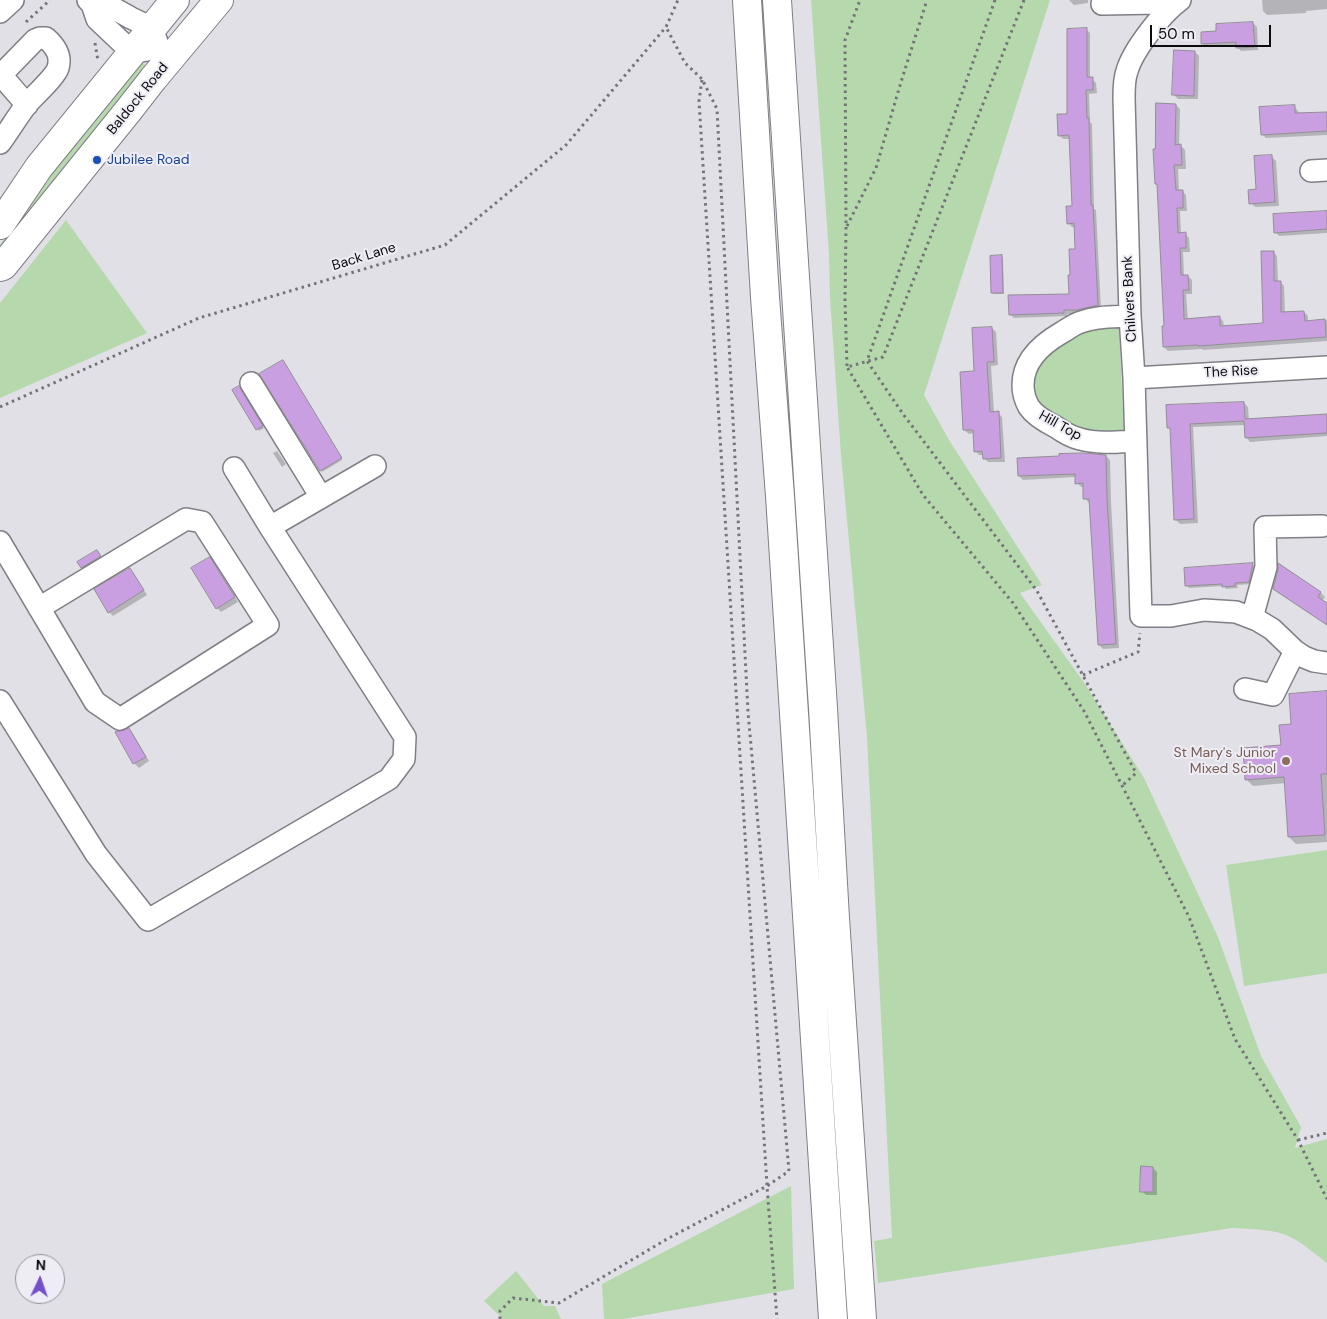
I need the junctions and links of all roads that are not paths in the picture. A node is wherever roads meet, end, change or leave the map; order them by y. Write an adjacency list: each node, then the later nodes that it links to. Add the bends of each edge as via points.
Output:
1 (13, 0): 9 (street)
2 (175, 0): 10 (main road, Baldock Road)
3 (219, 0): 10 (main road, Baldock Road)
4 (747, 0): 34 (main road)
5 (777, 0): 35 (main road)
6 (90, 2): 10 (street, via 108,5 131,18); 11 (street, via 97,19)
7 (1177, 2): 8 (street); 17 (street, Chilvers Bank, via 1136,50 1126,73 1124,125)
8 (1102, 4)
9 (0, 12)
10 (161, 45): 11 (main road, Baldock Road); 16 (main road, Baldock Road)
11 (132, 52): 15 (main road, Baldock Road, via 40,167)
12 (0, 75): 13 (street); 13 (street, via 35,40 46,38 55,46 59,55 57,70)
13 (27, 105): 14 (street)
14 (0, 144)
15 (0, 225)
16 (0, 268)
17 (1130, 316): 19 (street, Chilvers Bank); 21 (street, Hill Top, via 1081,322 1051,339 1026,368 1023,391 1036,415 1077,438 1092,442)
18 (1327, 367): 19 (street, The Rise)
19 (1134, 378): 21 (street, Chilvers Bank)
20 (251, 383): 24 (street)
21 (1136, 441): 29 (street, Chilvers Bank, via 1140,616 1171,616 1204,610 1236,612)
22 (374, 466): 24 (street)
23 (234, 468): 26 (street)
24 (321, 497): 26 (street)
25 (1322, 526): 29 (street, via 1265,527 1266,568)
26 (270, 527): 33 (street, via 405,737 404,759 389,779 148,920 96,854)
27 (0, 542): 28 (street)
28 (39, 608): 28 (street, via 95,702 120,719 268,625 202,522 186,519)
29 (1252, 618): 30 (street, via 1272,629)
30 (1295, 651): 31 (street, via 1314,661); 32 (street, via 1273,695)
31 (1327, 663)
32 (1245, 689)
33 (0, 700)
34 (833, 1319)
35 (862, 1319)

